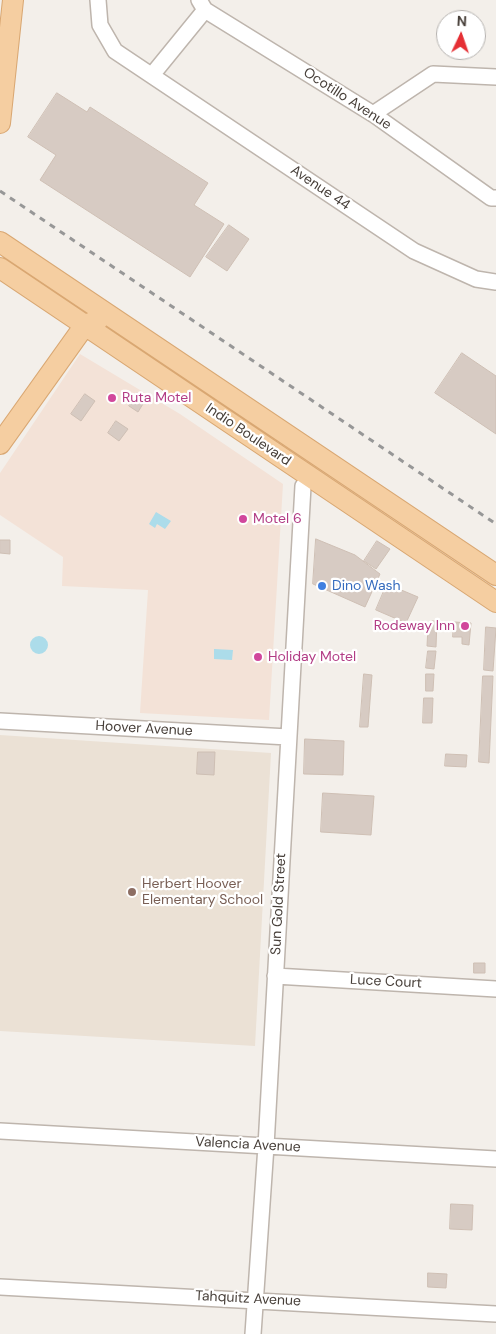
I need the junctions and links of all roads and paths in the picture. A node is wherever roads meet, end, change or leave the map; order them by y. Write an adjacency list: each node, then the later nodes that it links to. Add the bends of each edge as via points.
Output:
1 (13, 0): 7 (main road)
2 (98, 0): 4 (street, Avenue 44, via 100,25 115,51)
3 (202, 5): 4 (street); 6 (street, Ocotillo Avenue)
4 (152, 75): 11 (street, Avenue 44, via 414,251 476,280)
5 (496, 76): 6 (street, via 433,74)
6 (373, 114): 8 (street, Ocotillo Avenue)
7 (0, 123)
8 (496, 198)
9 (0, 242): 12 (main road, Indio Boulevard)
10 (0, 267): 12 (main road, via 24,274 64,300 71,299); 13 (main road, Indio Boulevard)
11 (496, 282)
12 (72, 290): 13 (main road, via 81,306); 14 (main road, Indio Boulevard)
13 (85, 325): 14 (main road, via 103,322 161,361); 16 (main road); 17 (main road, Indio Boulevard)
14 (189, 369): 15 (main road, Indio Boulevard)
15 (293, 438): 17 (main road, via 304,456); 18 (main road, Indio Boulevard)
16 (0, 444)
17 (310, 477): 18 (main road, via 321,474 333,476 379,507); 20 (main road, Indio Boulevard); 22 (street, Sun Gold Street, via 303,486)
18 (410, 517): 19 (main road, Indio Boulevard)
19 (496, 575)
20 (496, 602)
21 (0, 721): 22 (street, Hoover Avenue)
22 (288, 737): 23 (street, Sun Gold Street)
23 (275, 976): 24 (street, Luce Court); 26 (street, Sun Gold Street)
24 (496, 989)
25 (0, 1132): 26 (street, Valencia Avenue)
26 (266, 1146): 27 (street, Valencia Avenue); 29 (street, Sun Gold Street)
27 (496, 1159)
28 (0, 1287): 29 (street, Tahquitz Avenue)
29 (255, 1300): 30 (street, Tahquitz Avenue); 31 (street, Sun Gold Street)
30 (496, 1314)
31 (254, 1334)

